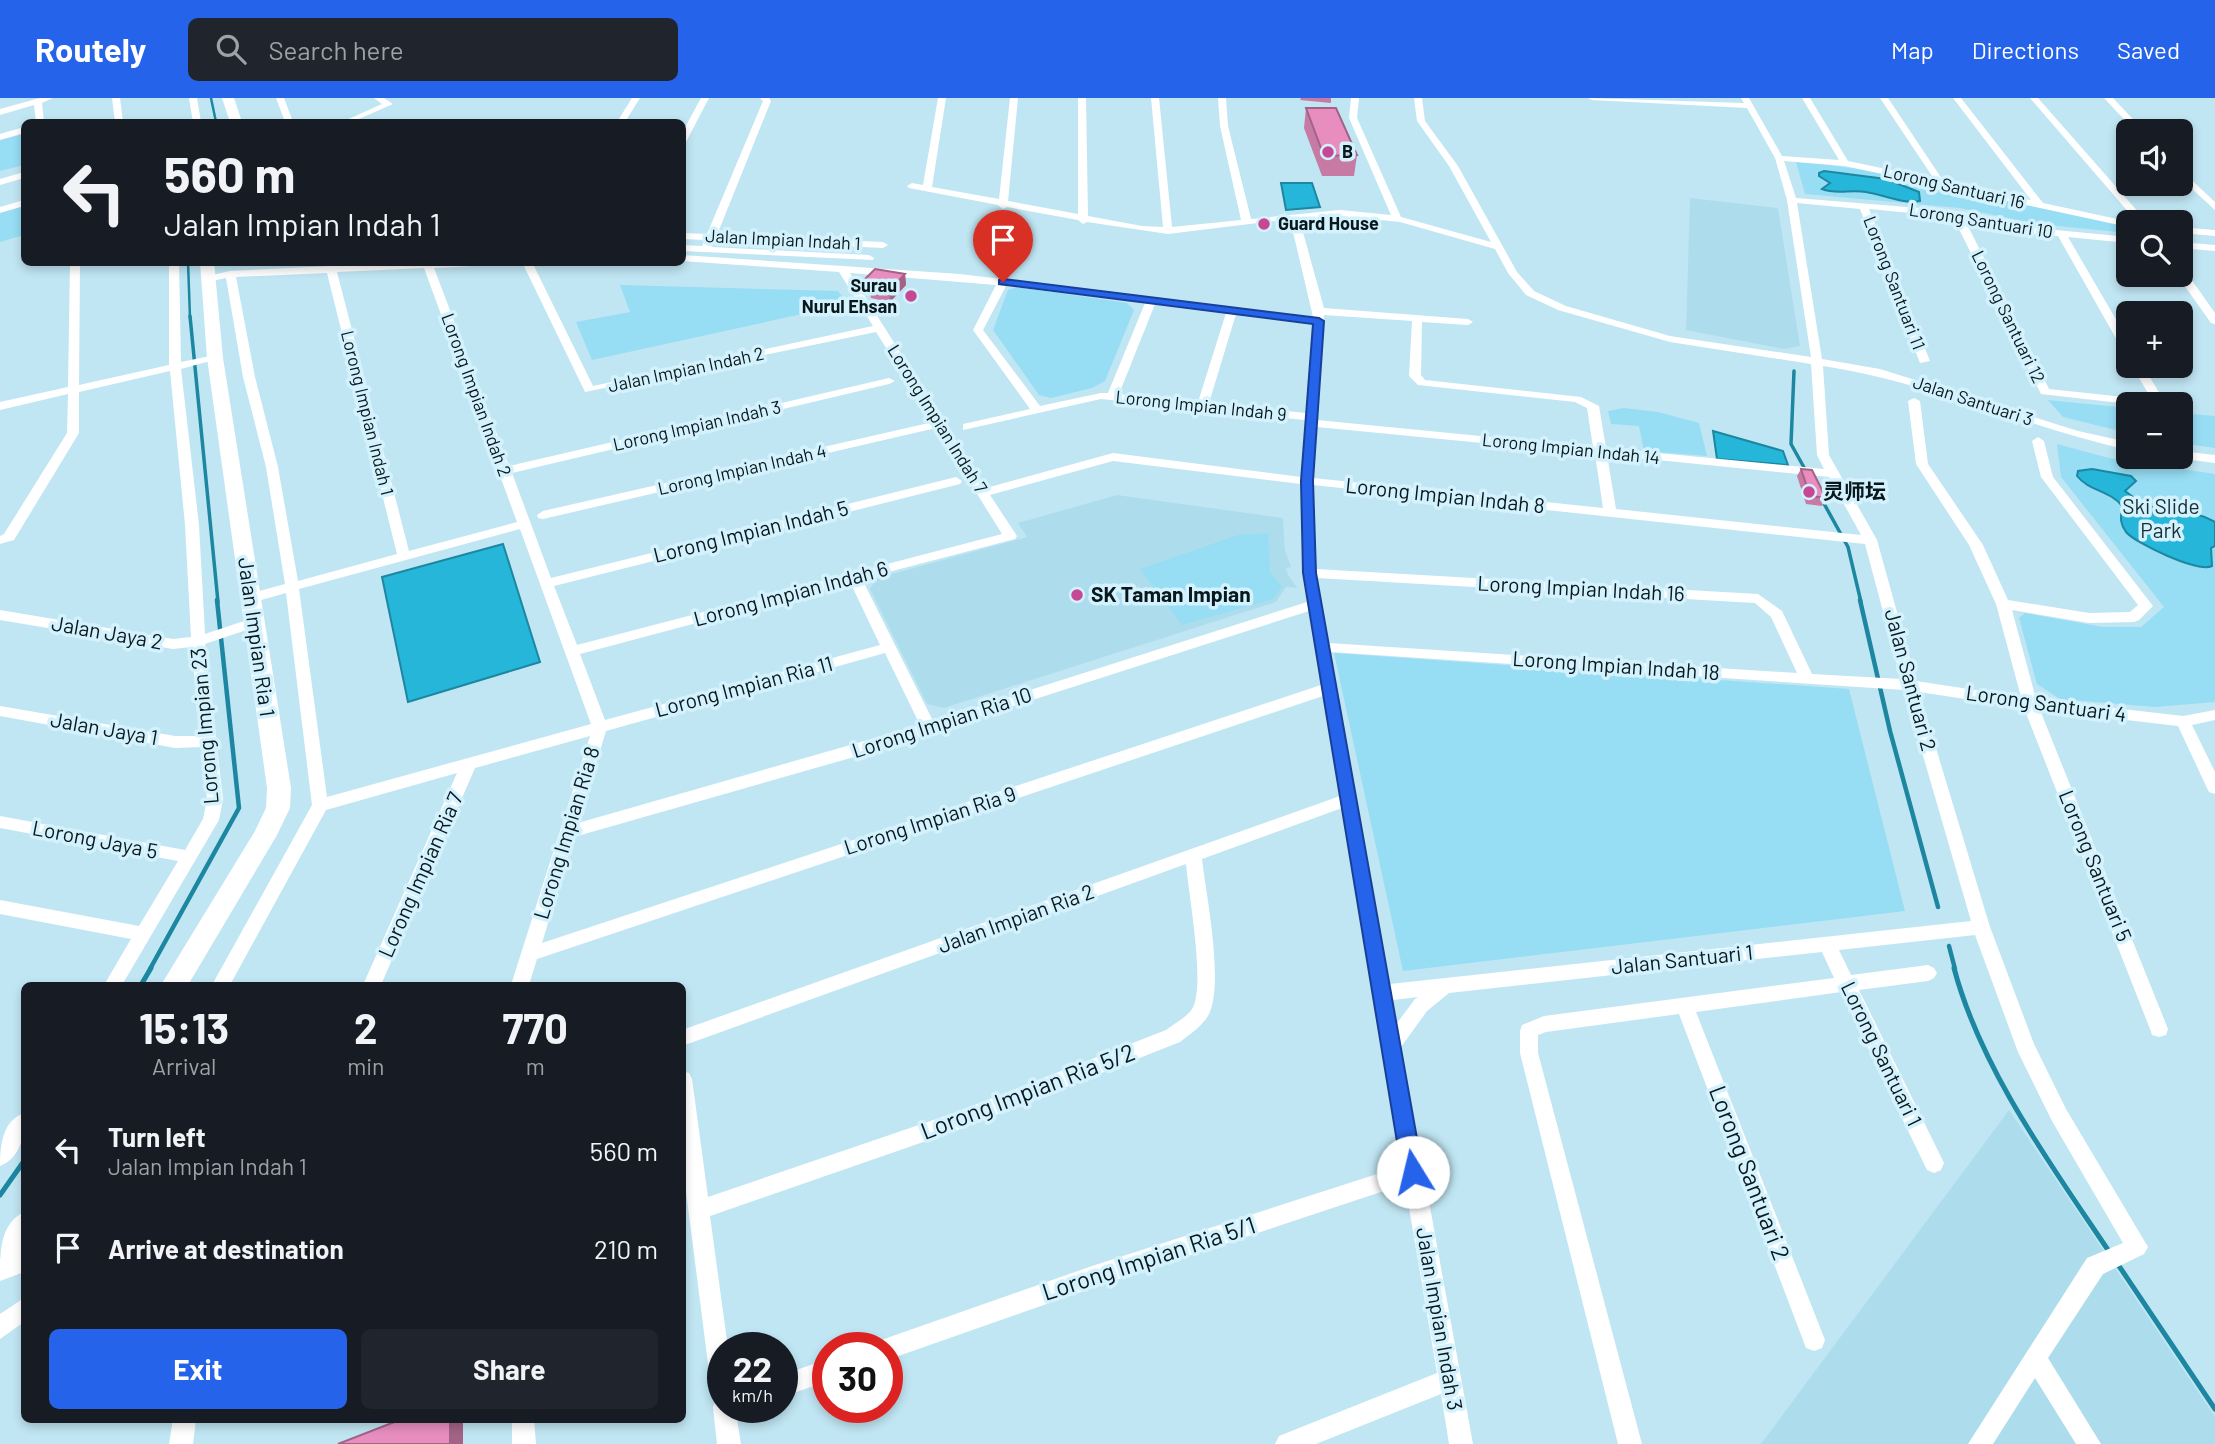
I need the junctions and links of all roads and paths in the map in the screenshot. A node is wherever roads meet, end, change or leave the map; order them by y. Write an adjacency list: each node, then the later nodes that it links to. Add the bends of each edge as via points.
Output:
1 (49, 98): 24 (street)
2 (116, 98): 30 (street)
3 (193, 98): 31 (street)
4 (228, 98): 32 (street)
5 (280, 98): 33 (street)
6 (378, 98): 34 (street, via 389,104)
7 (636, 98): 36 (street)
8 (705, 98): 39 (street)
9 (764, 98): 68 (street)
10 (942, 98): 48 (street)
11 (1014, 98): 52 (street)
12 (1082, 98): 60 (street)
13 (1156, 98): 63 (street)
14 (1222, 98): 62 (street, via 1224,126)
15 (1355, 98): 59 (street, via 1353,118)
16 (1418, 98): 72 (street, Jalan Santuari 3, via 1421,121 1453,166)
17 (1592, 98): 23 (street)
18 (1806, 98): 42 (street)
19 (1884, 98): 45 (street)
20 (1957, 98): 53 (street)
21 (2034, 98): 56 (street)
22 (2108, 98): 37 (street)
23 (1653, 100): 25 (street)
24 (38, 101): 28 (street); 29 (street)
25 (1725, 102): 26 (street)
26 (1747, 102): 41 (street, Jalan Santuari 2)
27 (398, 104): 35 (street)
28 (0, 111)
29 (40, 119)
30 (119, 119)
31 (196, 119)
32 (235, 119)
33 (288, 119)
34 (353, 119)
35 (362, 119)
36 (623, 119)
37 (2128, 119)
38 (21, 131): 40 (street)
39 (686, 134)
40 (0, 137)
41 (1779, 158): 42 (street, Lorong Santuari 16); 49 (street, Jalan Santuari 2)
42 (1845, 163): 45 (street, Lorong Santuari 16)
43 (21, 176): 44 (street)
44 (0, 182)
45 (1942, 185): 53 (street, Lorong Santuari 16)
46 (2193, 185): 54 (street)
47 (912, 186): 48 (street)
48 (927, 190): 52 (street)
49 (1793, 200): 51 (street, Lorong Santuari 10); 99 (street, Jalan Santuari 2)
50 (21, 204): 55 (street)
51 (1863, 205): 57 (street, Lorong Santuari 10); 98 (street, Lorong Santuari 11)
52 (1003, 206): 60 (street)
53 (2041, 207): 61 (street, Lorong Santuari 16)
54 (2215, 207)
55 (0, 210)
56 (2132, 210)
57 (1957, 214): 66 (street, Lorong Santuari 10); 104 (street, Lorong Santuari 12, via 2045,392)
58 (1294, 216): 59 (street, via 1340,213); 62 (street); 91 (street, Jalan Impian Indah 3)
59 (1397, 218): 72 (street)
60 (1083, 221): 63 (street)
61 (2116, 222)
62 (1247, 223): 63 (street)
63 (1168, 231)
64 (2193, 231): 65 (street)
65 (2215, 233)
66 (2062, 234): 69 (street, Lorong Santuari 10); 96 (street)
67 (686, 236): 68 (street, Jalan Impian Indah 1)
68 (710, 237): 70 (street, Jalan Impian Indah 1); 74 (street)
69 (2116, 239)
70 (883, 245)
71 (2193, 246): 75 (street)
72 (1497, 247): 99 (street, Jalan Santuari 3, via 1530,293 1562,308 1670,339)
73 (686, 248): 74 (street, Jalan Impian Indah 1)
74 (706, 248): 77 (street, Jalan Impian Indah 1)
75 (2215, 248)
76 (686, 258): 83 (street, Jalan Impian Indah 1)
77 (881, 259)
78 (75, 266): 102 (street)
79 (174, 266): 100 (street, Lorong Impian 23)
80 (409, 266): 84 (street)
81 (428, 266): 117 (street, Lorong Impian Indah 2)
82 (529, 266): 95 (street, Jalan Impian Indah 2, via 589,390)
83 (841, 267): 87 (street, Jalan Impian Indah 1); 95 (street, Lorong Impian Indah 7)
84 (331, 270): 86 (street); 128 (street, Lorong Impian Indah 1)
85 (207, 271): 86 (street); 97 (street, Jalan Impian Ria 1)
86 (230, 274): 132 (street, Jalan Impian Ria 1, via 272,467)
87 (1003, 282): 89 (street, Jalan Impian Indah 1); 108 (street, via 978,330)
88 (2191, 287): 93 (street)
89 (1151, 300): 90 (street, Jalan Impian Indah 1); 103 (street)
90 (1232, 311): 91 (street, Jalan Impian Indah 1); 106 (street)
91 (1319, 316): 92 (street); 109 (street, Jalan Impian Indah 3)
92 (1417, 319): 94 (street); 114 (street, via 1415,376 1422,383 1577,399 1593,406)
93 (2215, 321)
94 (1468, 323)
95 (879, 328): 110 (street, Lorong Impian Indah 7)
96 (2116, 328)
97 (208, 360): 100 (street); 133 (street, Jalan Impian Ria 1)
98 (1924, 361)
99 (1817, 363): 113 (street, Jalan Santuari 3, via 1876,371); 118 (street, Jalan Santuari 2)
100 (180, 366): 102 (street); 138 (street, Lorong Impian 23)
101 (889, 381): 117 (street, Lorong Impian Indah 3)
102 (73, 390): 107 (street); 126 (street, via 73,433 9,537)
103 (1113, 396): 106 (street, Lorong Impian Indah 9); 108 (street, Lorong Impian Indah 9)
104 (2116, 399)
105 (1914, 401): 135 (street, Lorong Santuari 5, via 1922,464 1976,545)
106 (1203, 405): 109 (street, Lorong Impian Indah 9)
107 (0, 406)
108 (1037, 410): 111 (street, Lorong Impian Indah 9)
109 (1311, 420): 114 (street, Lorong Impian Indah 14); 120 (street, Jalan Impian Indah 3)
110 (940, 424): 121 (street, Lorong Impian Indah 7); 123 (street, Lorong Impian Indah 4)
111 (968, 426)
112 (2038, 441): 135 (street, via 2047,477 2146,606 2134,617 2089,618)
113 (2116, 443)
114 (1601, 453): 118 (street, Lorong Impian Indah 14); 122 (street)
115 (2193, 456): 116 (street)
116 (2215, 459)
117 (504, 471): 124 (street, Lorong Impian Indah 2)
118 (1825, 473): 127 (street, Jalan Santuari 2)
119 (956, 481): 131 (street, Lorong Impian Indah 5)
120 (1307, 481): 121 (street, Lorong Impian Indah 8, via 1113,457); 122 (street, Lorong Impian Indah 8); 129 (street, Jalan Impian Indah 3)
121 (983, 493): 125 (street, Lorong Impian Indah 7)
122 (1610, 513): 127 (street, Lorong Impian Indah 8)
123 (544, 515)
124 (524, 524): 128 (street); 131 (street, Lorong Impian Ria 8)
125 (1010, 536): 130 (street, Lorong Impian Indah 6)
126 (0, 540)
127 (1864, 540): 142 (street, Jalan Santuari 2, via 1888,598)
128 (404, 556): 132 (street)
129 (1310, 573): 134 (street, Jalan Impian Indah 3); 143 (street, Lorong Impian Indah 16, via 1758,599 1777,614)
130 (854, 577): 139 (street); 141 (street, Lorong Impian Indah 6)
131 (546, 584): 141 (street, Lorong Impian Ria 8)
132 (292, 586): 133 (street); 158 (street, Jalan Impian Ria 1)
133 (250, 598): 137 (street, Jalan Impian Ria 1)
134 (1315, 604): 140 (street, Jalan Impian Indah 3); 153 (street, Lorong Impian Ria 10)
135 (2003, 604): 147 (street, Lorong Santuari 5)
136 (0, 615): 138 (street, Jalan Jaya 2, via 173,644)
137 (244, 626): 138 (street, Jalan Jaya 2); 170 (street, Jalan Impian Ria 1, via 279,788 278,808)
138 (198, 641): 154 (street, Lorong Impian 23)
139 (889, 647): 152 (street, Lorong Impian Ria 11); 153 (street)
140 (1322, 647): 143 (street, Lorong Impian Indah 18); 145 (street, Jalan Impian Indah 3)
141 (572, 651): 152 (street, Lorong Impian Ria 8)
142 (1903, 660): 144 (street, Jalan Santuari 2); 146 (street)
143 (1807, 678): 144 (street, Lorong Impian Indah 18)
144 (1910, 685): 146 (street, Lorong Santuari 4); 149 (street, Jalan Santuari 2)
145 (1330, 688): 157 (street, Jalan Impian Indah 3); 167 (street, Lorong Impian Ria 9)
146 (1941, 690): 147 (street, Lorong Santuari 4); 149 (street)
147 (2030, 704): 151 (street, Lorong Santuari 4); 178 (street, Lorong Santuari 5)
148 (0, 711): 154 (street, Jalan Jaya 1, via 174,742)
149 (1918, 712): 164 (street, Jalan Santuari 2)
150 (2215, 715): 151 (street, Lorong Santuari 4)
151 (2183, 721): 156 (street)
152 (600, 727): 155 (street, Lorong Impian Ria 11); 160 (street, Lorong Impian Ria 8)
153 (929, 728): 160 (street, Lorong Impian Ria 10)
154 (209, 741): 162 (street, Lorong Impian 23, via 213,809)
155 (469, 764): 158 (street, Lorong Impian Ria 11); 172 (street, Lorong Impian Ria 7)
156 (2215, 788)
157 (1349, 799): 161 (street, Jalan Impian Ria 2); 176 (street, Jalan Impian Indah 3)
158 (320, 805): 171 (street)
159 (0, 822): 162 (street, Lorong Jaya 5)
160 (567, 834): 167 (street, Lorong Impian Ria 8)
161 (1193, 855): 179 (street, Jalan Impian Ria 2); 186 (street, Lorong Impian Ria 5/2, via 1203,1008 1173,1036 955,1122)
162 (189, 857): 165 (street, Lorong Impian 23)
163 (0, 907): 165 (street)
164 (1981, 927): 166 (street, Jalan Santuari 1); 196 (street, Jalan Santuari 2, via 2031,1057 2129,1249 2095,1266)
165 (143, 934): 169 (street, Lorong Impian 23)
166 (1827, 944): 174 (street, Lorong Santuari 1); 175 (street, Jalan Santuari 1)
167 (530, 954): 173 (street, Lorong Impian Ria 8)
168 (1928, 973): 174 (street)
169 (115, 982)
170 (176, 982)
171 (223, 982)
172 (373, 982)
173 (521, 982)
174 (1846, 984): 177 (street); 184 (street, Lorong Santuari 1)
175 (1446, 986): 176 (street, Jalan Santuari 1); 180 (street, via 1421,1005)
176 (1383, 993): 180 (street, Jalan Impian Indah 3)
177 (1685, 1006): 194 (street, Lorong Santuari 2); 206 (street, via 1544,1024 1529,1031 1527,1041)
178 (2159, 1029)
179 (686, 1037)
180 (1392, 1044): 185 (street, Jalan Impian Indah 3)
181 (686, 1110): 186 (street)
182 (21, 1126): 183 (street)
183 (0, 1157)
184 (1934, 1163)
185 (1413, 1172): 195 (street, Lorong Impian Ria 5/1); 197 (street, Jalan Impian Indah 3)
186 (699, 1210): 193 (street)
187 (21, 1231): 188 (street)
188 (0, 1262)
189 (21, 1263): 190 (street)
190 (0, 1270)
191 (21, 1311): 192 (street)
192 (0, 1328)
193 (715, 1332)
194 (1814, 1340)
195 (903, 1343)
196 (2035, 1357): 207 (street); 208 (street)
197 (1450, 1379): 204 (street); 205 (street, Jalan Impian Indah 3)
198 (184, 1423): 201 (street)
199 (523, 1423): 202 (street)
200 (726, 1423): 203 (street)
201 (181, 1444)
202 (524, 1444)
203 (729, 1444)
204 (1287, 1444)
205 (1461, 1444)
206 (1630, 1444)
207 (1980, 1444)
208 (2089, 1444)

